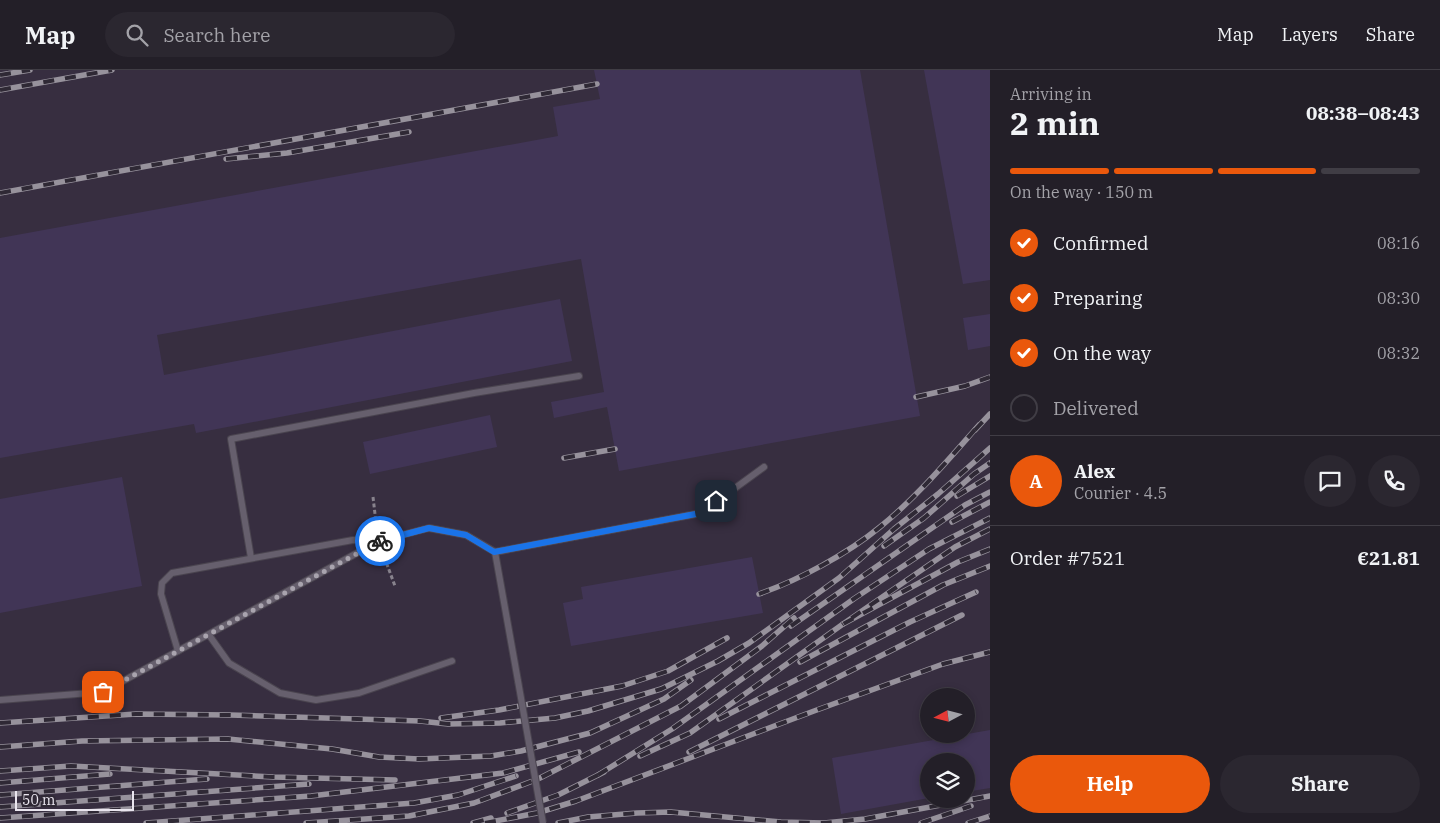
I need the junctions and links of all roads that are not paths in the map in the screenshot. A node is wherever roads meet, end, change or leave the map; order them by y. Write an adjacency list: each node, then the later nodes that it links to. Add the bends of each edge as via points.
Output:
1 (579, 376): 5 (lane, via 230,439)
2 (764, 467): 4 (lane, via 701,513)
3 (379, 542): 4 (lane, via 429,528 466,535); 5 (lane, via 353,540); 6 (lane)
4 (494, 552): 10 (lane, bridge)
5 (251, 558): 7 (lane, via 172,573 162,583 162,594)
6 (209, 635): 7 (lane); 8 (lane, via 228,663 280,693 316,700 359,693)
7 (178, 651): 9 (lane, via 103,692)
8 (452, 661)
9 (0, 700)
10 (543, 823)

